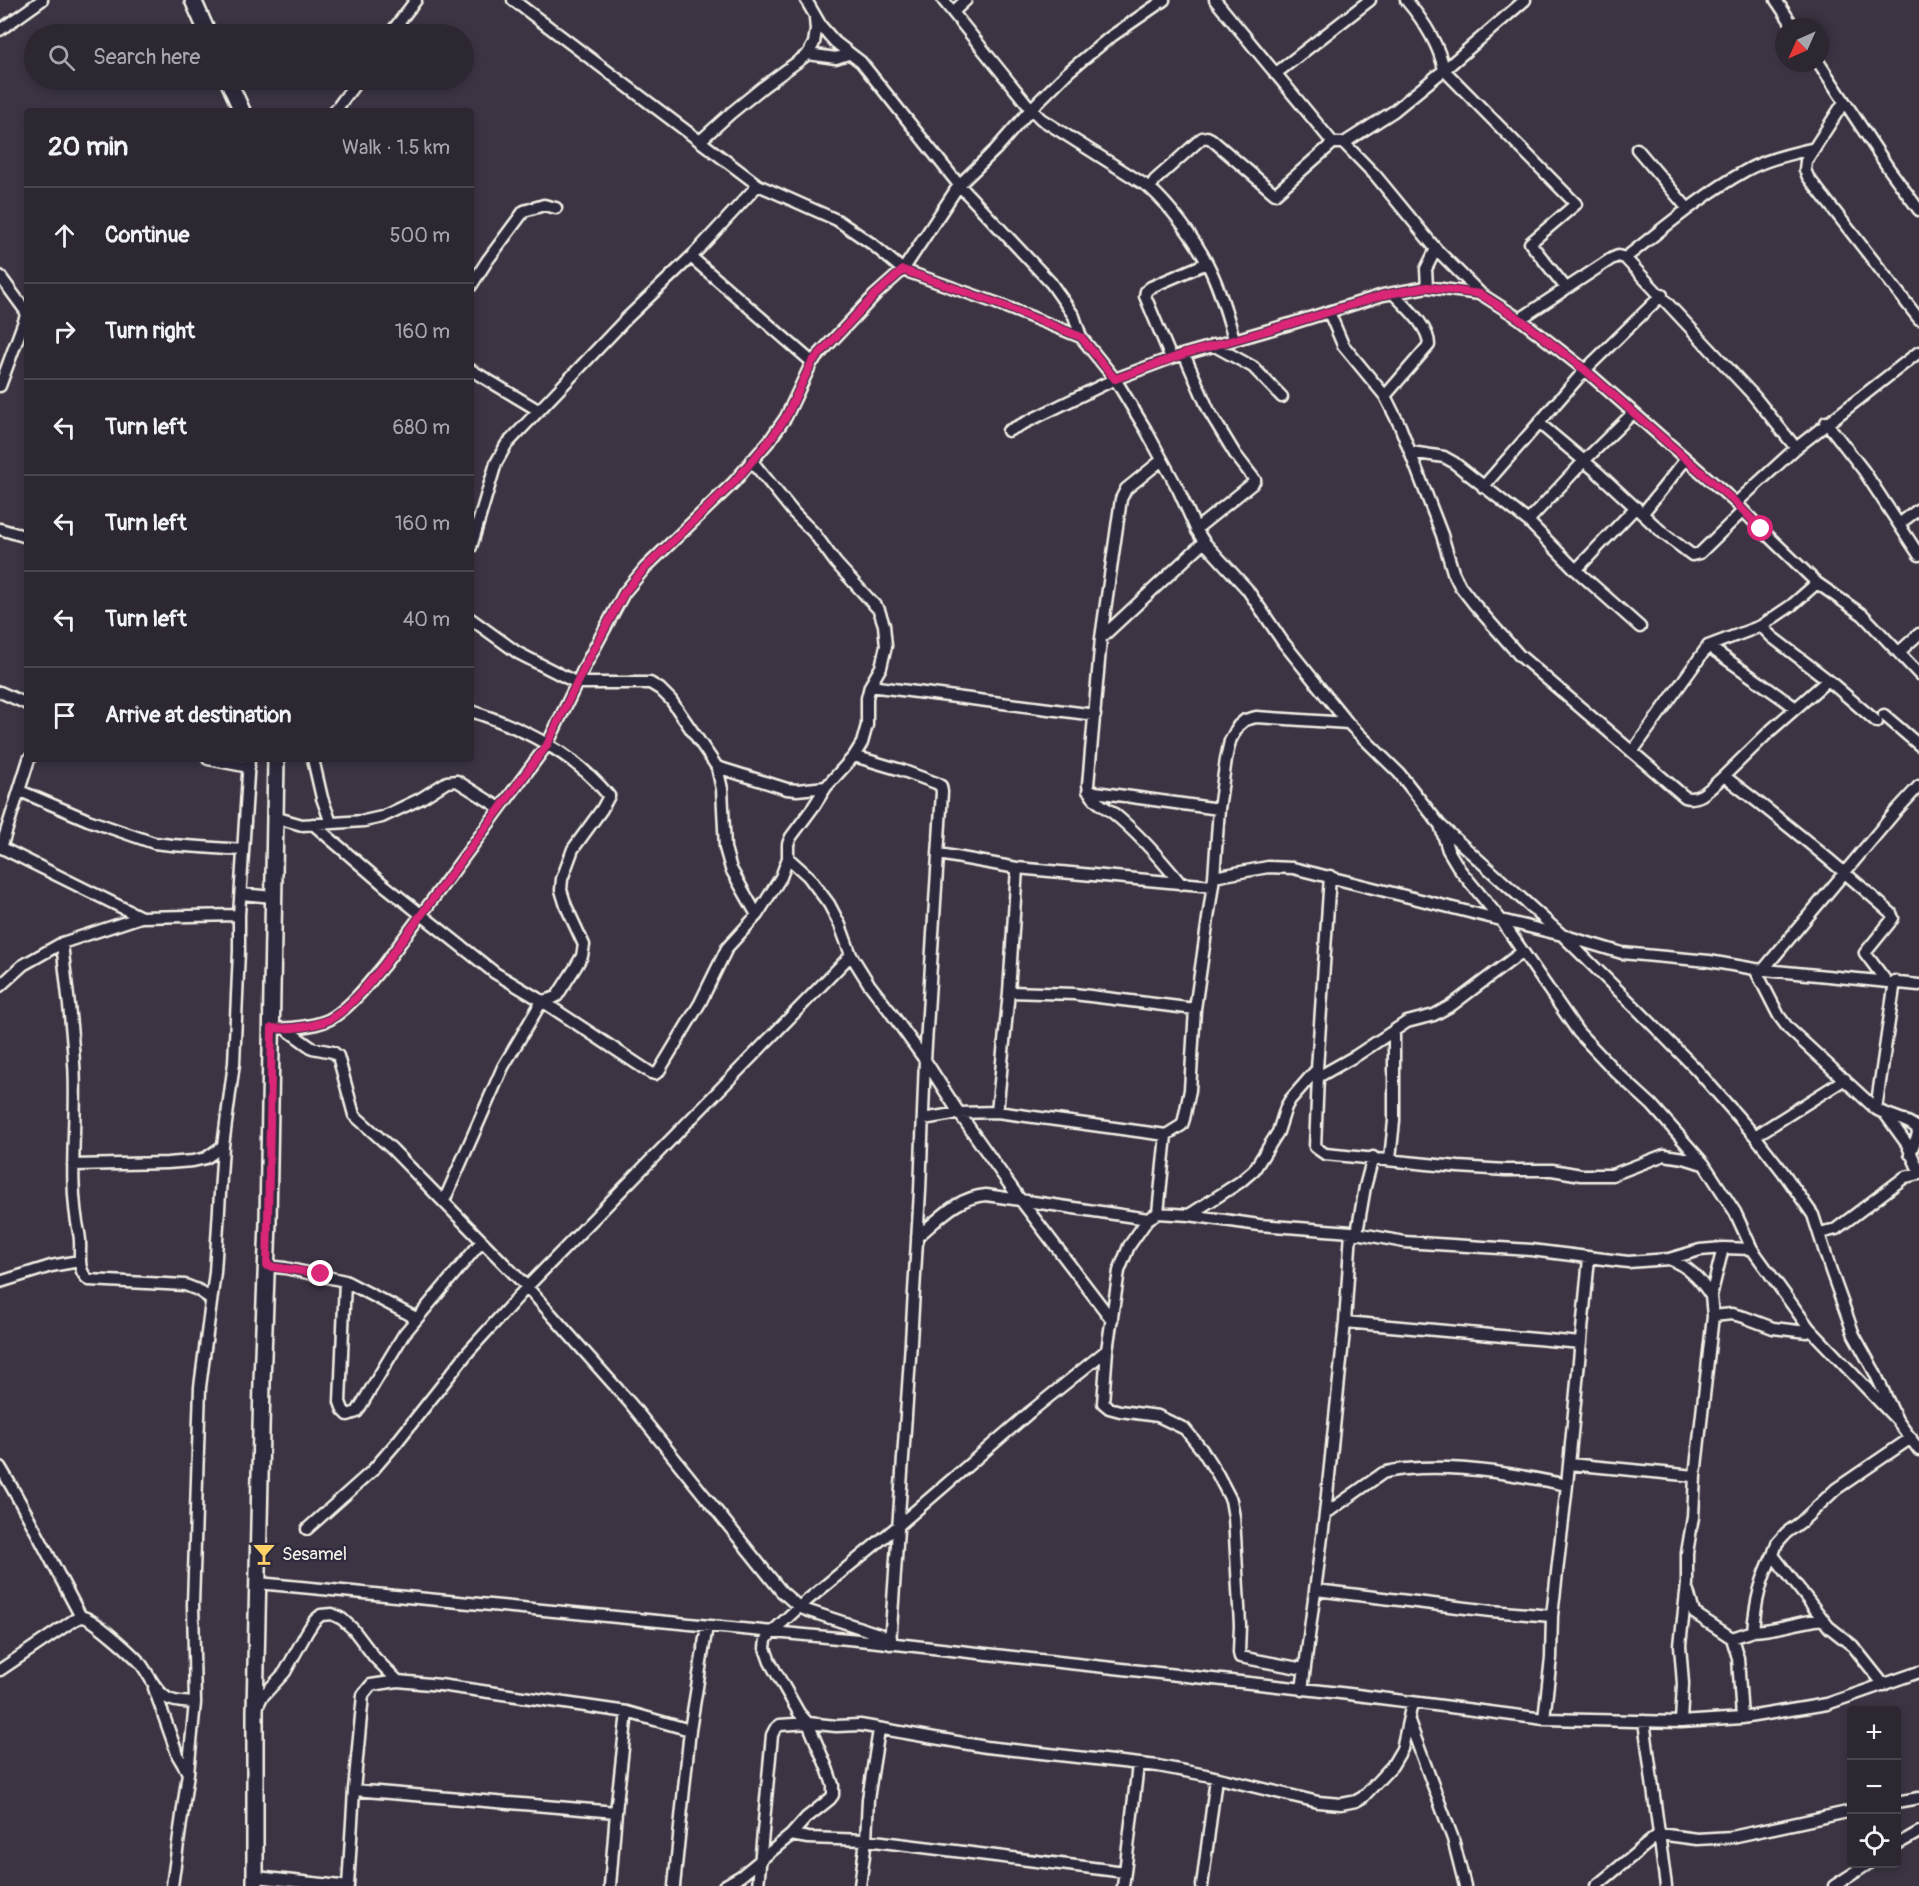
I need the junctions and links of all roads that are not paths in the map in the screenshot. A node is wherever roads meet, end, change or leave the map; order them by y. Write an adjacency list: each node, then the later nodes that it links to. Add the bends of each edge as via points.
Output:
1 (42, 0): 19 (street)
2 (193, 0): 17 (street)
3 (416, 0): 18 (street)
4 (513, 0): 31 (street)
5 (806, 0): 14 (street)
6 (943, 0): 15 (street)
7 (966, 0): 15 (street)
8 (1164, 0): 30 (street, via 1109,38)
9 (1215, 0): 24 (street)
10 (1370, 0): 24 (street)
11 (1406, 0): 22 (street, via 1421,17)
12 (1525, 0): 22 (street)
13 (1776, 0): 16 (street)
14 (814, 12): 20 (street, via 815,36); 21 (street, via 821,26)
15 (953, 12): 30 (street)
16 (1788, 18)
17 (203, 24)
18 (398, 24)
19 (0, 30)
20 (808, 54): 21 (street, via 836,58); 31 (street, via 731,112)
21 (848, 54): 36 (street, via 866,68)
22 (1444, 70): 32 (street, via 1394,111); 49 (street, via 1576,204 1530,243)
23 (1825, 72): 27 (street)
24 (1275, 74): 32 (street)
25 (233, 90): 28 (street)
26 (351, 90): 29 (street)
27 (1844, 102): 33 (street); 40 (street)
28 (241, 108)
29 (337, 108)
30 (1031, 109): 36 (street); 37 (street)
31 (700, 141): 35 (street)
32 (1338, 143): 37 (street, via 1275,194 1207,136); 41 (street, via 1376,176)
33 (1815, 148): 39 (street, via 1745,171); 56 (street, via 1806,161 1808,177)
34 (1637, 149): 39 (street)
35 (758, 185): 42 (street); 45 (street, via 837,220)
36 (959, 185): 45 (street); 58 (street, via 1051,283 1074,316)
37 (1150, 188): 44 (street, via 1164,201)
38 (556, 208): 47 (street, via 544,205 524,211)
39 (1688, 209): 43 (street)
40 (1919, 210)
41 (1436, 249): 48 (street, via 1426,269); 51 (street)
42 (691, 257): 64 (street); 71 (street)
43 (1625, 258): 49 (street, via 1615,257); 52 (street)
44 (1207, 263): 59 (street); 63 (street, via 1146,291)
45 (903, 270): 58 (street); 64 (street)
46 (0, 276): 53 (street)
47 (474, 281)
48 (1427, 287): 50 (street); 51 (street)
49 (1566, 288): 55 (street)
50 (1393, 293): 54 (street); 69 (street, via 1426,330 1429,345)
51 (1480, 294): 55 (street)
52 (1662, 295): 65 (street); 76 (street)
53 (24, 309)
54 (1329, 312): 59 (street); 69 (street, via 1343,345)
55 (1520, 319): 65 (street)
56 (1919, 319)
57 (24, 321): 68 (street)
58 (1081, 337): 67 (street)
59 (1234, 339): 60 (street)
60 (1213, 345): 62 (street); 70 (street, via 1253,367)
61 (1919, 352): 73 (street)
62 (1184, 354): 63 (street); 89 (street, via 1209,411 1255,480)
63 (1171, 358): 67 (street)
64 (812, 362): 79 (street, via 786,417)
65 (1585, 370): 72 (street); 74 (street)
66 (474, 372): 71 (street)
67 (1115, 379): 75 (street); 80 (street)
68 (0, 386)
69 (1385, 396): 77 (street)
70 (1282, 397)
71 (538, 410): 91 (street, via 496,463)
72 (1633, 413): 78 (street); 81 (street)
73 (1826, 422): 76 (street); 87 (street)
74 (1540, 424): 81 (street); 82 (street)
75 (1008, 431)
76 (1796, 448): 83 (street)
77 (1411, 452): 82 (street, via 1448,459); 115 (street, via 1453,572 1467,595 1519,655)
78 (1686, 459): 83 (street); 85 (street)
79 (751, 460): 105 (street, via 624,593); 106 (street, via 879,610 886,646 881,667)
80 (1162, 460): 89 (street); 100 (street, via 1126,489 1121,499)
81 (1584, 461): 85 (street); 86 (street)
82 (1483, 488): 86 (street)
83 (1739, 507): 85 (street, via 1697,555 1664,534); 95 (street)
84 (1919, 509): 87 (street)
85 (1640, 510): 94 (street)
86 (1528, 521): 94 (street)
87 (1899, 524): 93 (street)
88 (0, 529): 90 (street)
89 (1196, 529): 92 (street)
90 (24, 536)
91 (474, 537)
92 (1204, 542): 100 (street); 112 (street, via 1247,590)
93 (1919, 555)
94 (1576, 570): 98 (street)
95 (1817, 583): 97 (street); 102 (street, via 1863,615)
96 (474, 621): 105 (street, via 518,653)
97 (1761, 626): 101 (street); 104 (street)
98 (1640, 627)
99 (1919, 634): 102 (street)
100 (1101, 638): 111 (street)
101 (1708, 646): 109 (street); 115 (street)
102 (1899, 652): 103 (street)
103 (1919, 674)
104 (1828, 680): 109 (street); 114 (street)
105 (577, 683): 113 (street); 121 (street, via 650,682 671,700)
106 (870, 686): 111 (street); 116 (street, via 867,725)
107 (0, 692): 108 (street)
108 (24, 703)
109 (1796, 708): 122 (street)
110 (474, 712): 113 (street)
111 (1095, 715): 126 (street)
112 (1347, 723): 128 (street, via 1256,717 1245,720 1230,741); 132 (street, via 1399,773)
113 (547, 745): 127 (street); 158 (street, via 609,796 573,849 562,879 566,906 584,945 582,956 557,996)
114 (1919, 745)
115 (1632, 752): 122 (street, via 1692,799 1698,799)
116 (854, 756): 124 (street); 135 (street, via 941,786)
117 (28, 762): 125 (street)
118 (276, 762): 129 (street)
119 (314, 762): 130 (street)
120 (249, 763): 134 (street)
121 (717, 767): 124 (street, via 787,789); 146 (street, via 728,858)
122 (1724, 776): 138 (street)
123 (1919, 786): 138 (street)
124 (826, 787): 136 (street, via 791,837)
125 (20, 791): 133 (street); 134 (street, via 154,843)
126 (1088, 791): 128 (street); 141 (street, via 1150,846)
127 (500, 808): 130 (street, via 452,781 382,816); 144 (street)
128 (1219, 809): 140 (street)
129 (274, 817): 131 (street); 143 (street)
130 (331, 823): 131 (street)
131 (313, 824): 144 (street)
132 (1440, 825): 148 (street, via 1460,870); 149 (street)
133 (1, 847): 147 (street)
134 (243, 850): 142 (street)
135 (939, 854): 137 (street); 162 (street)
136 (788, 858): 146 (street); 152 (street, via 829,904)
137 (1017, 868): 141 (street); 157 (street)
138 (1846, 873): 153 (street); 154 (street, via 1891,913 1893,918 1865,953)
139 (1330, 876): 140 (street, via 1268,867); 148 (street); 163 (street)
140 (1213, 882): 141 (street); 159 (street)
141 (1181, 884)
142 (241, 894): 143 (street); 145 (street)
143 (273, 897): 160 (street)
144 (420, 914): 158 (street, via 495,973); 160 (street, via 384,965 334,1018)
145 (239, 915): 147 (street); 171 (street, via 234,1063)
146 (757, 915): 158 (street, via 728,948 700,1003 655,1074)
147 (141, 918): 150 (street)
148 (1501, 920): 149 (street); 151 (street)
149 (1562, 934): 153 (street, via 1622,952); 170 (street, via 1697,1070)
150 (62, 943): 156 (street, via 23,965); 176 (street, via 75,1064)
151 (1522, 952): 161 (street, via 1452,1005); 175 (street, via 1578,1032)
152 (851, 955): 162 (street); 194 (street)
153 (1759, 969): 154 (street); 164 (street, via 1782,1022)
154 (1890, 981): 155 (street); 166 (street)
155 (1919, 985)
156 (0, 986)
157 (1009, 992): 159 (street, via 1074,994); 165 (street)
158 (542, 1001): 179 (street, via 503,1067)
159 (1195, 1009): 169 (street, via 1190,1090 1184,1119 1178,1129)
160 (279, 1029): 179 (street, via 312,1048 338,1056 354,1115); 191 (street)
161 (1394, 1031): 163 (street, via 1357,1055); 174 (street)
162 (925, 1060): 167 (street); 168 (street)
163 (1318, 1073): 173 (street, via 1315,1146 1325,1154); 180 (street, via 1290,1100 1278,1132 1254,1170)
164 (1845, 1079): 166 (street); 170 (street)
165 (997, 1112): 167 (street); 169 (street)
166 (1881, 1112): 172 (street); 172 (street, via 1917,1128)
167 (959, 1113): 168 (street); 178 (street)
168 (923, 1119): 184 (street)
169 (1166, 1135): 181 (street)
170 (1755, 1136): 183 (street, via 1813,1215)
171 (224, 1146): 176 (street, via 193,1161); 196 (street)
172 (1911, 1154): 177 (street)
173 (1373, 1157): 174 (street); 182 (street)
174 (1390, 1159): 175 (street, via 1458,1167 1612,1175 1664,1155)
175 (1704, 1164): 187 (street, via 1736,1212)
176 (73, 1165): 190 (street)
177 (1919, 1172): 183 (street, via 1905,1177 1836,1229)
178 (1019, 1198): 181 (street); 184 (street, via 986,1195 966,1199); 199 (street)
179 (444, 1201): 185 (street)
180 (1189, 1215): 181 (street); 182 (street)
181 (1153, 1216): 199 (street, via 1129,1246 1119,1271)
182 (1354, 1233): 188 (street, via 1404,1242); 200 (street)
183 (1820, 1233): 204 (street, via 1854,1335)
184 (917, 1237): 212 (street)
185 (482, 1241): 194 (street); 198 (street)
186 (1723, 1248): 187 (street); 189 (street); 195 (street)
187 (1752, 1249): 201 (street)
188 (1589, 1258): 189 (street, via 1628,1262); 202 (street)
189 (1669, 1259): 195 (street, via 1691,1271)
190 (79, 1261): 193 (street); 196 (street, via 89,1280 180,1284)
191 (267, 1266): 192 (street); 215 (street)
192 (345, 1281): 198 (street); 198 (street, via 340,1402 348,1415 357,1412)
193 (0, 1282)
194 (527, 1287): 213 (street, via 380,1463); 218 (street, via 630,1403 781,1591)
195 (1711, 1296): 197 (street)
196 (211, 1299): 234 (street, via 200,1387)
197 (1713, 1316): 201 (street, via 1732,1314 1785,1330 1807,1332); 209 (street)
198 (416, 1318)
199 (1112, 1320): 203 (street)
200 (1345, 1322): 202 (street); 211 (street)
201 (1809, 1328): 204 (street)
202 (1581, 1343): 207 (street)
203 (1107, 1350): 212 (street); 228 (street, via 1103,1402 1108,1408 1158,1416 1185,1430 1202,1450 1231,1500 1240,1657)
204 (1897, 1420): 205 (street)
205 (1911, 1438): 206 (street); 214 (street, via 1836,1489 1786,1533)
206 (1919, 1450)
207 (1569, 1464): 209 (street); 210 (street)
208 (0, 1467): 220 (street)
209 (1695, 1476): 216 (street)
210 (1567, 1485): 211 (street, via 1487,1470 1392,1470); 219 (street)
211 (1325, 1514): 217 (street)
212 (899, 1525): 218 (street); 226 (street)
213 (307, 1529)
214 (1773, 1555): 221 (street); 223 (street, via 1756,1597)
215 (258, 1583): 222 (street); 236 (street)
216 (1687, 1584): 225 (street, via 1694,1613); 242 (street, via 1680,1645)
217 (1316, 1590): 219 (street); 228 (street)
218 (799, 1607): 224 (street); 226 (street)
219 (1552, 1616): 239 (street)
220 (81, 1617): 227 (street); 231 (street, via 89,1619 126,1649)
221 (1822, 1619): 223 (street); 232 (street, via 1853,1646)
222 (707, 1626): 224 (street); 244 (street)
223 (1753, 1631): 225 (street)
224 (771, 1633): 226 (street); 243 (street, via 765,1648 770,1662)
225 (1732, 1638): 238 (street, via 1739,1667)
226 (891, 1641): 233 (street)
227 (0, 1670)
228 (1304, 1670): 233 (street)
229 (1919, 1672): 232 (street)
230 (398, 1681): 236 (street, via 342,1619 332,1614 321,1615); 237 (street); 249 (street, via 371,1685 363,1695)
231 (153, 1685): 234 (street, via 171,1700); 247 (street)
232 (1884, 1685): 238 (street, via 1827,1704)
233 (1302, 1690): 235 (street)
234 (195, 1703): 247 (street)
235 (1412, 1703): 239 (street); 240 (street)
236 (255, 1712): 262 (street)
237 (627, 1712): 244 (street); 253 (street)
238 (1742, 1718): 242 (street)
239 (1544, 1719): 241 (street)
240 (1409, 1721): 248 (street, via 1402,1749 1392,1766 1356,1801 1318,1802); 263 (street)
241 (1644, 1721): 242 (street); 255 (street)
242 (1681, 1722)
243 (808, 1723): 245 (street, via 860,1725); 256 (street, via 833,1785 833,1795); 259 (street, via 780,1725 772,1735)
244 (690, 1730): 268 (street)
245 (879, 1730): 246 (street); 257 (street)
246 (1138, 1765): 248 (street); 261 (street)
247 (188, 1773): 264 (street)
248 (1216, 1778): 273 (street)
249 (354, 1790): 253 (street); 266 (street)
250 (1919, 1798): 251 (street)
251 (1901, 1801)
252 (1847, 1811): 255 (street, via 1732,1837 1697,1839)
253 (616, 1812): 267 (street)
254 (1919, 1832): 258 (street)
255 (1659, 1834): 274 (street); 275 (street)
256 (791, 1835): 257 (street); 259 (street)
257 (866, 1840): 261 (street); 271 (street)
258 (1901, 1842)
259 (761, 1860): 269 (street); 270 (street)
260 (1861, 1868): 276 (street)
261 (1125, 1872): 272 (street)
262 (255, 1881): 265 (street)
263 (1466, 1885)
264 (172, 1886)
265 (341, 1886)
266 (348, 1886)
267 (610, 1886)
268 (674, 1886)
269 (724, 1886)
270 (758, 1886)
271 (860, 1886)
272 (1123, 1886)
273 (1202, 1886)
274 (1596, 1886)
275 (1666, 1886)
276 (1834, 1886)

